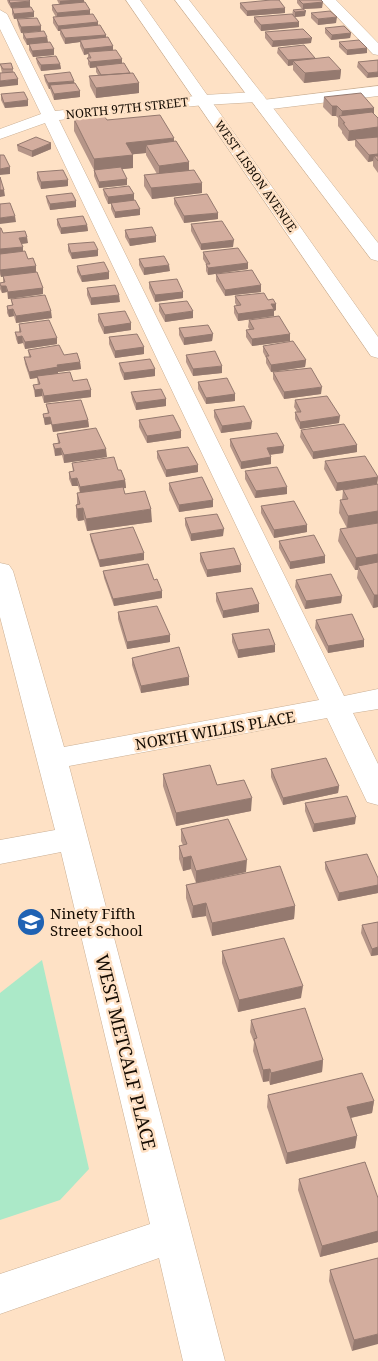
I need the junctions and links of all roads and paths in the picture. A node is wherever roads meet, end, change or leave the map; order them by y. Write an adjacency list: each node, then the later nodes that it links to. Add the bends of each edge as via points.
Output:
1 (133, 0): 7 (main road, WEST LISBON AVENUE)
2 (182, 0): 8 (main road)
3 (328, 0): 5 (main road)
4 (0, 14): 9 (main road)
5 (378, 51)
6 (378, 91): 8 (main road, NORTH 97TH STREET)
7 (204, 100): 8 (main road, NORTH 97TH STREET); 9 (main road, NORTH 97TH STREET); 12 (main road, WEST LISBON AVENUE)
8 (260, 101): 11 (main road)
9 (51, 116): 10 (main road, NORTH 97TH STREET); 15 (main road)
10 (0, 134)
11 (378, 255)
12 (378, 352)
13 (0, 570): 16 (main road, WEST METCALF PLACE)
14 (378, 699): 15 (main road, NORTH WILLIS PLACE)
15 (338, 707): 16 (main road, NORTH WILLIS PLACE); 17 (main road)
16 (53, 759): 18 (main road, WEST METCALF PLACE)
17 (378, 794)
18 (72, 838): 19 (main road); 20 (main road, WEST METCALF PLACE)
19 (0, 852)
20 (172, 1235): 21 (main road); 22 (main road, WEST METCALF PLACE)
21 (0, 1294)
22 (204, 1361)

